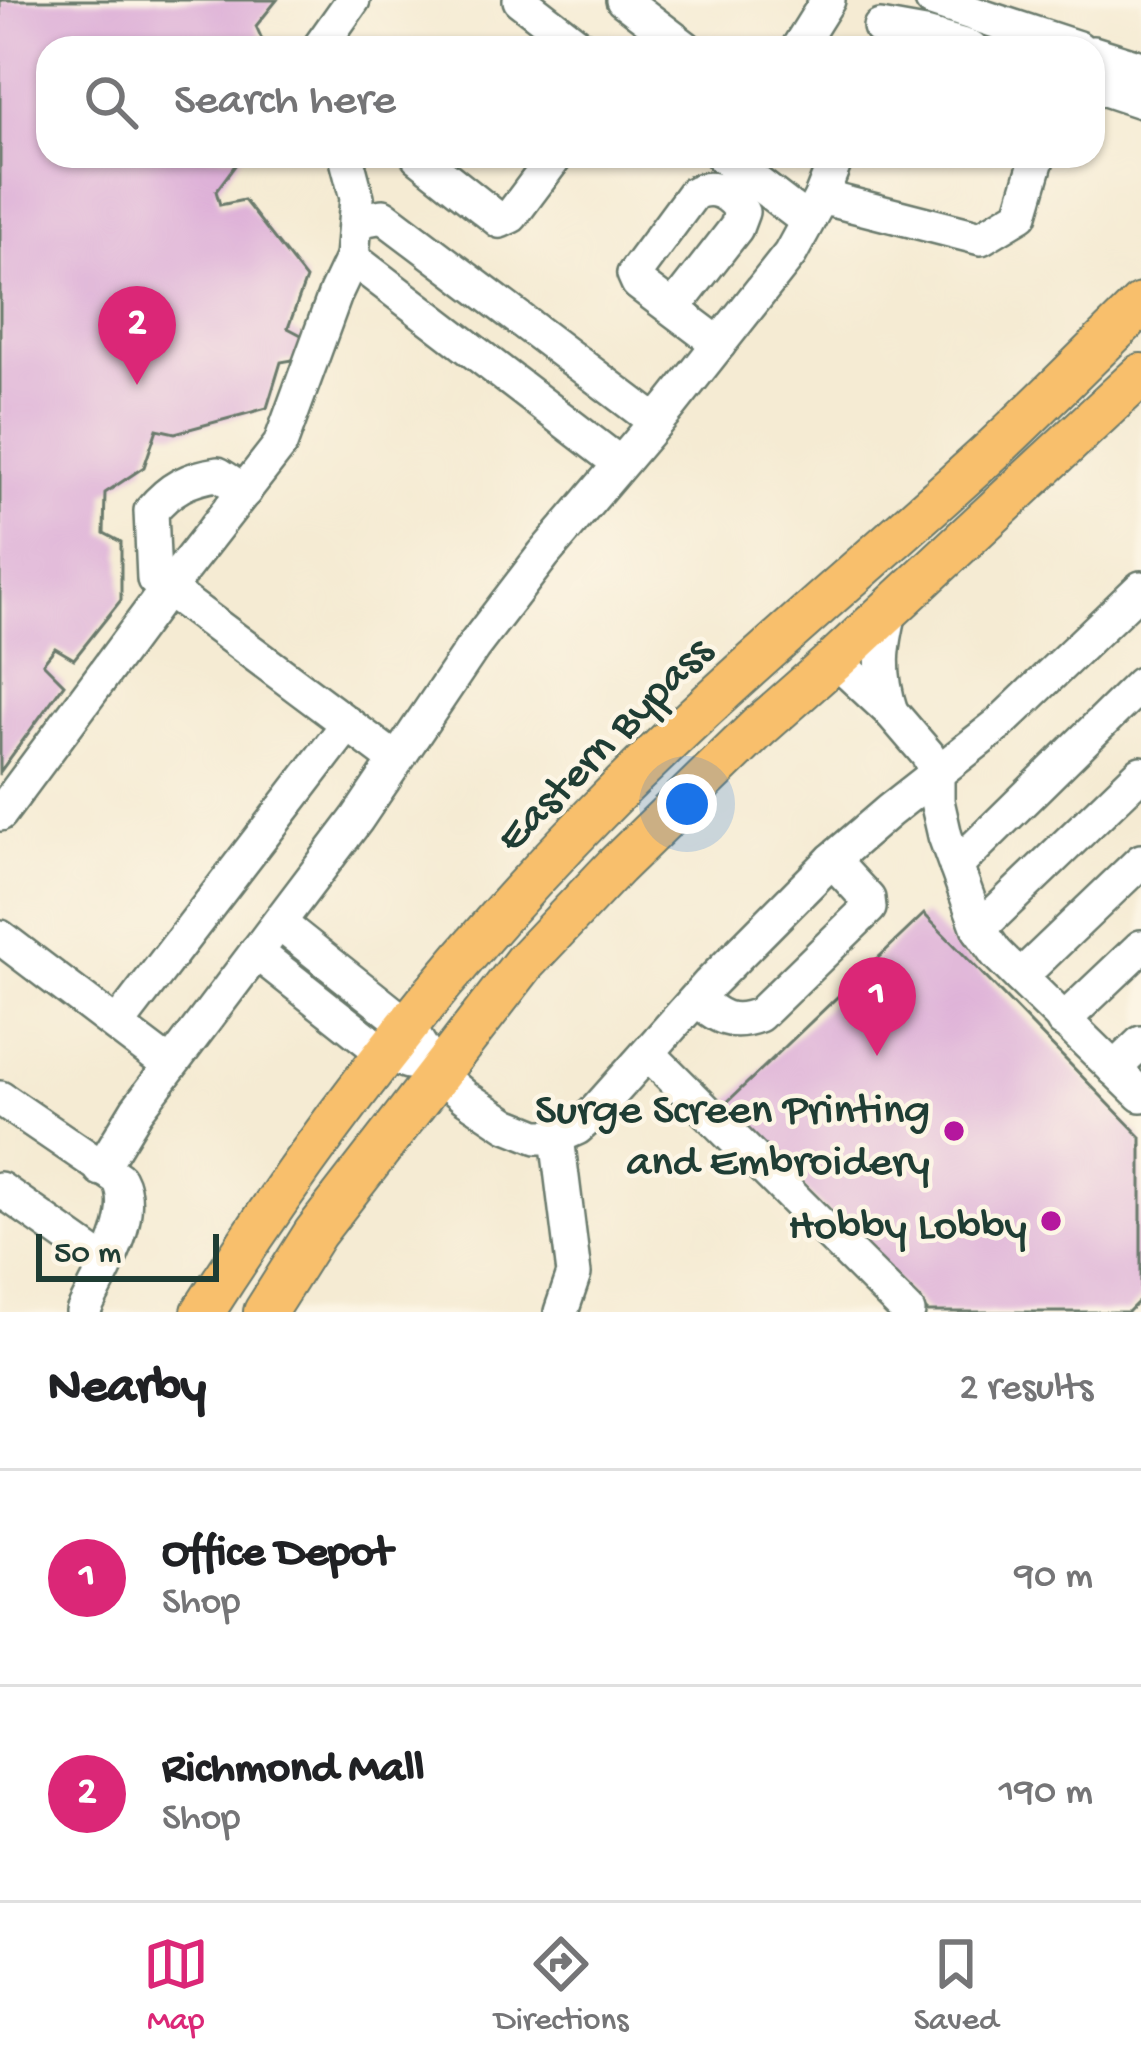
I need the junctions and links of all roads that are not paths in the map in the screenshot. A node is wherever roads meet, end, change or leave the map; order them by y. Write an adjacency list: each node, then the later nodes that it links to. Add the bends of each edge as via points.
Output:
1 (353, 0): 7 (lane)
2 (520, 0): 8 (lane)
3 (623, 0): 9 (lane)
4 (828, 0): 10 (lane)
5 (932, 0): 12 (lane)
6 (882, 25): 11 (lane)
7 (328, 36)
8 (566, 36)
9 (670, 36)
10 (806, 36)
11 (932, 36)
12 (1042, 36)
13 (1105, 56): 14 (lane)
14 (1141, 68)
15 (1105, 89): 16 (lane)
16 (1141, 101)
17 (349, 168): 24 (lane)
18 (433, 168): 19 (lane, via 500,220)
19 (547, 168)
20 (743, 168): 23 (lane)
21 (830, 168): 23 (lane)
22 (1034, 168): 23 (lane, via 1021,214 981,238)
23 (814, 209): 28 (lane, via 790,254)
24 (356, 220): 25 (lane); 30 (lane, via 383,216)
25 (352, 258): 32 (lane); 33 (lane, via 280,445)
26 (1141, 305): 31 (main road, Eastern Bypass)
27 (673, 309): 28 (lane)
28 (719, 344): 30 (lane)
29 (1141, 375): 36 (main road)
30 (656, 422): 32 (lane)
31 (986, 456): 37 (main road, via 935,534 840,615 829,641); 57 (main road, Eastern Bypass, via 596,813)
32 (619, 463): 41 (lane, via 473,647)
33 (245, 491): 34 (lane); 34 (lane, via 218,474 194,478 151,511 154,579)
34 (168, 589): 40 (lane); 44 (lane)
35 (1140, 590): 43 (lane)
36 (892, 608): 37 (main road); 39 (lane, via 881,647)
37 (835, 660): 39 (lane); 62 (main road, via 616,866 524,963)
38 (1141, 684): 47 (lane)
39 (891, 712): 43 (lane)
40 (348, 724): 41 (lane); 56 (lane)
41 (396, 760): 48 (lane)
42 (1141, 773): 49 (lane)
43 (937, 775): 45 (lane); 47 (lane)
44 (0, 814)
45 (832, 860): 54 (lane); 54 (lane, via 869,908 759,1015 720,1018)
46 (1141, 860): 53 (lane)
47 (956, 866): 49 (lane)
48 (279, 923): 52 (lane); 57 (lane)
49 (979, 929): 53 (lane)
50 (0, 937): 56 (lane)
51 (1141, 946): 55 (lane)
52 (256, 952): 57 (lane); 60 (lane)
53 (1020, 977): 55 (lane)
54 (697, 999): 59 (lane)
55 (1064, 1021): 61 (lane)
56 (117, 1025): 60 (lane)
57 (396, 1040): 62 (lane); 70 (main road, Eastern Bypass)
58 (1141, 1043): 61 (lane)
59 (648, 1053): 65 (lane, via 594,1113); 73 (lane)
60 (170, 1066): 66 (lane)
61 (1114, 1069): 63 (lane)
62 (437, 1073): 65 (lane, via 507,1125); 71 (main road)
63 (1141, 1095)
64 (0, 1098): 66 (lane)
65 (557, 1137): 72 (lane, via 574,1274)
66 (101, 1168): 68 (lane, via 119,1179 126,1199)
67 (0, 1189): 68 (lane)
68 (106, 1264): 69 (lane)
69 (82, 1312)
70 (203, 1312)
71 (265, 1312)
72 (561, 1312)
73 (908, 1312)

